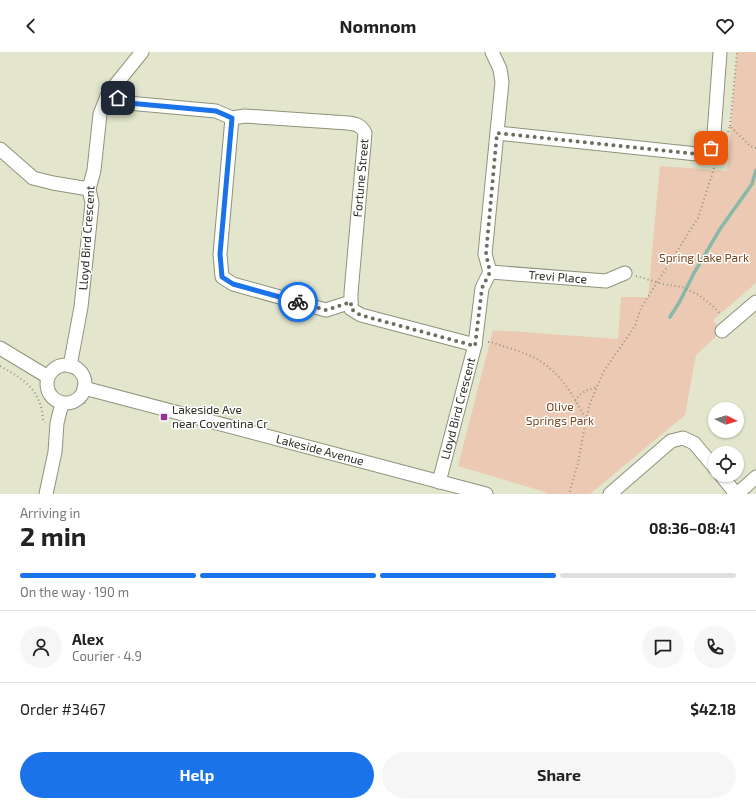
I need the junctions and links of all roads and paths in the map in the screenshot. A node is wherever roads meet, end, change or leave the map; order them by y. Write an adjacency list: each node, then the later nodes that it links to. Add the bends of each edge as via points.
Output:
1 (142, 52): 5 (street, Lloyd Bird Crescent)
2 (492, 52): 8 (street, via 500,68 502,82)
3 (720, 52): 8 (street, via 711,148 697,154)
4 (736, 52): 7 (path)
5 (108, 94): 6 (street, Fortune Street, via 128,103 216,111); 13 (street, Lloyd Bird Crescent, via 100,114 94,170)
6 (232, 118): 17 (street, via 220,254 222,277 233,284 326,310); 17 (street, Fortune Street, via 245,116 348,123 362,128 365,133)
7 (730, 126): 9 (path); 10 (path, via 750,146)
8 (497, 133): 14 (street, via 486,254)
9 (726, 137)
10 (756, 148)
11 (0, 150): 13 (street, via 33,178 53,184)
12 (719, 155): 16 (path, via 698,218)
13 (89, 188): 23 (street, Lloyd Bird Crescent, via 92,203 81,307)
14 (490, 272): 15 (street, Trevi Place, via 606,282); 20 (street, Lloyd Bird Crescent, via 482,288)
15 (625, 273): 16 (path)
16 (657, 282): 19 (path, via 682,287 699,295 715,308); 25 (path, via 641,308 635,326 604,371)
17 (351, 302): 20 (street, via 351,309 360,315)
18 (756, 302): 19 (street)
19 (726, 328)
20 (475, 346): 27 (path, via 491,342 540,361 559,377); 34 (street, Lloyd Bird Crescent)
21 (0, 348): 24 (street)
22 (0, 366): 31 (path, via 26,382 34,392 43,413 43,421)
23 (70, 366): 24 (street, via 57,367); 26 (street, via 80,372)
24 (48, 377): 29 (street, via 49,393)
25 (597, 387): 27 (path, via 588,389); 30 (path)
26 (84, 388): 29 (street, via 82,394); 34 (street, Lakeside Avenue)
27 (575, 400): 30 (path)
28 (92, 403): 29 (path)
29 (66, 406): 31 (street)
30 (586, 420): 38 (path)
31 (57, 423): 36 (street, via 55,452)
32 (708, 460): 39 (street, via 694,443 683,438 671,441)
33 (756, 477): 40 (street)
34 (439, 482): 37 (street, Lakeside Avenue)
35 (727, 482): 40 (street)
36 (46, 494)
37 (486, 494)
38 (569, 494)
39 (610, 494)
40 (737, 494)

